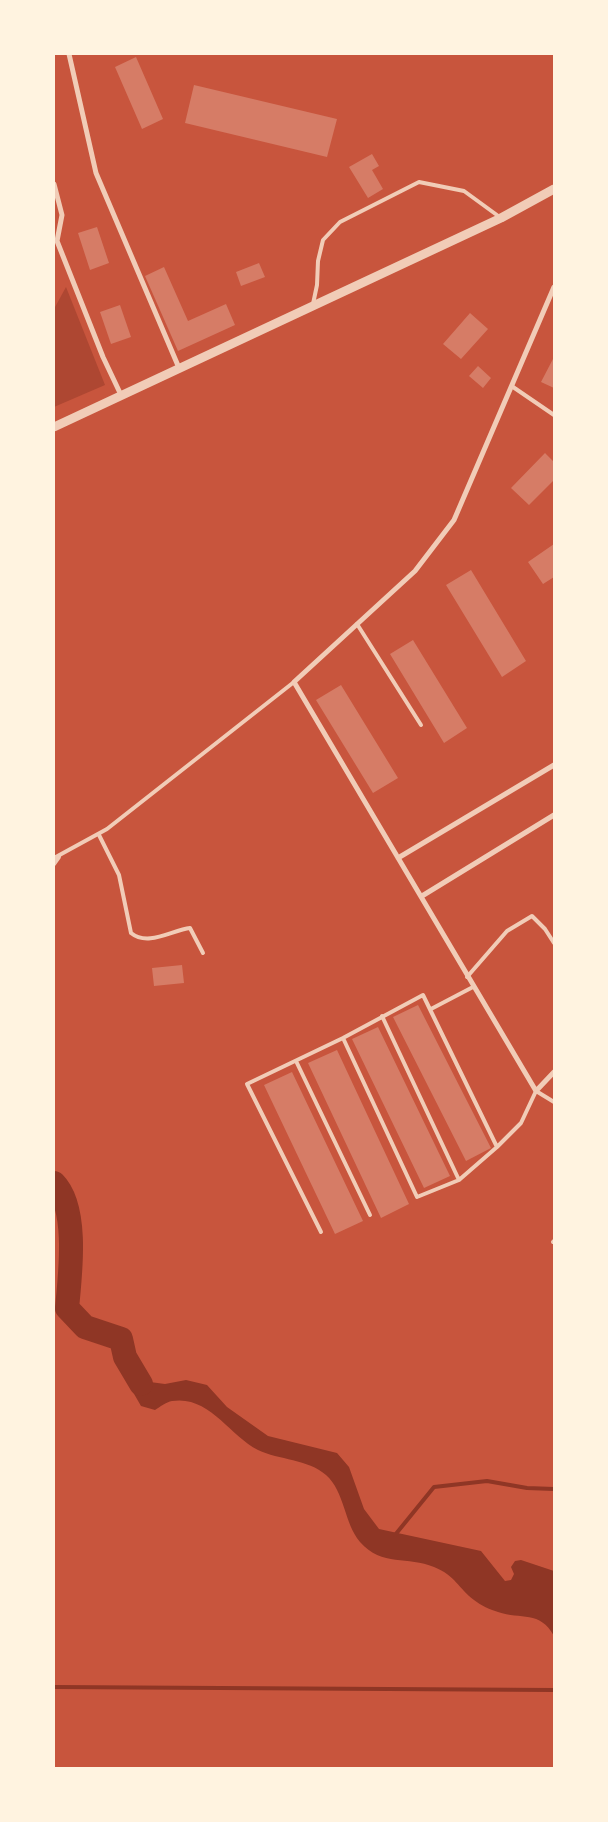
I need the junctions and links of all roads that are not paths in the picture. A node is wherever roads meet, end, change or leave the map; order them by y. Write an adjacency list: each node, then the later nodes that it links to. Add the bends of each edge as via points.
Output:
1 (69, 54): 7 (street, via 96,174)
2 (54, 184): 9 (street, via 62,215 56,241)
3 (554, 190): 4 (street)
4 (500, 218): 6 (street); 6 (lane, via 464,191 419,182 340,222 323,240)
5 (554, 287): 8 (street)
6 (313, 304): 7 (street)
7 (179, 368): 9 (street)
8 (513, 387): 10 (lane); 12 (street, via 454,520 415,571)
9 (121, 395): 11 (street)
10 (554, 415)
11 (54, 427)
12 (357, 624): 13 (street); 14 (lane)
13 (294, 682): 17 (lane); 20 (street)
14 (421, 725)
15 (554, 765): 20 (street)
16 (554, 815): 22 (street)
17 (99, 834): 18 (lane); 24 (lane, via 119,875 131,932 148,938 190,928)
18 (60, 855): 19 (lane); 21 (lane)
19 (54, 858)
20 (398, 858): 22 (street)
21 (54, 864)
22 (422, 896): 25 (street)
23 (554, 943): 25 (lane, via 532,916 507,931)
24 (203, 953)
25 (467, 977): 26 (street)
26 (473, 987): 27 (lane); 32 (street)
27 (431, 1009): 28 (lane, via 424,995); 34 (lane)
28 (382, 1016): 29 (lane); 35 (lane)
29 (343, 1038): 30 (lane); 35 (lane, via 417,1197)
30 (296, 1061): 36 (lane); 37 (lane, via 247,1084)
31 (554, 1072): 32 (street)
32 (536, 1091): 33 (lane); 34 (lane, via 521,1123)
33 (554, 1102)
34 (497, 1147): 35 (lane)
35 (458, 1180)
36 (370, 1215)
37 (321, 1232)

